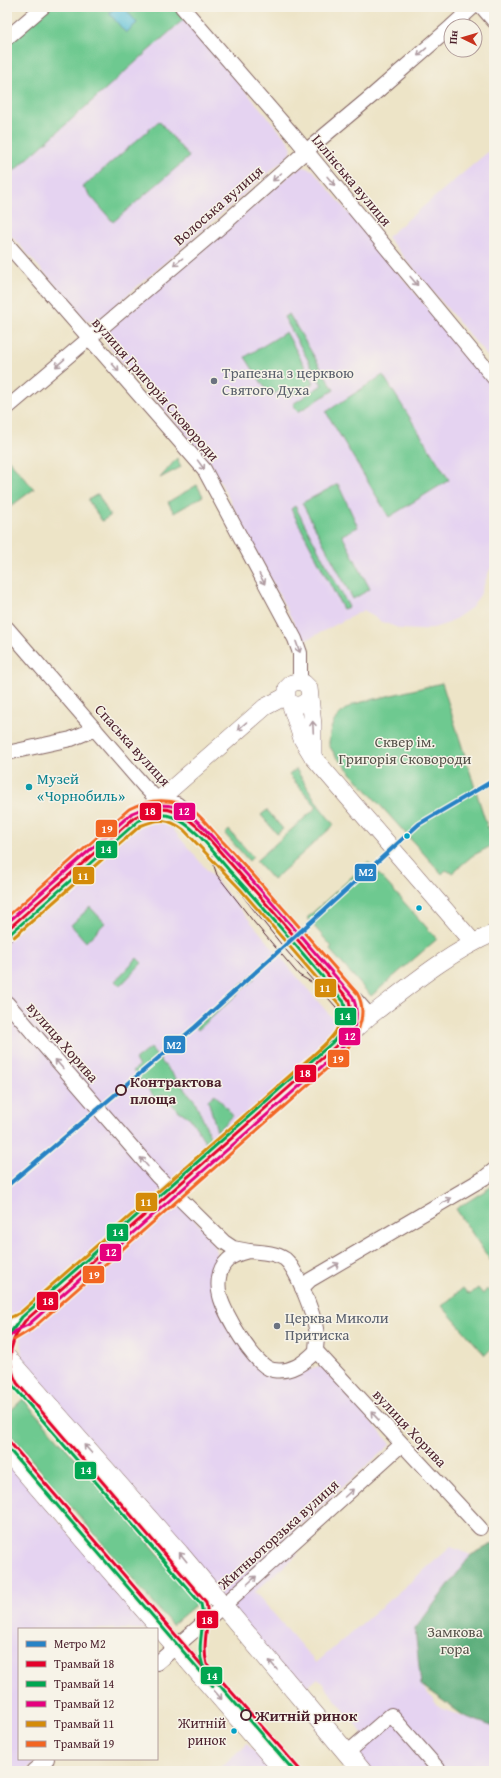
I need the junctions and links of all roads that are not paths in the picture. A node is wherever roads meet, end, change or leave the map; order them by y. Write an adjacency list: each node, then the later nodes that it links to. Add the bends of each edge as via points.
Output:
1 (43, 7): 8 (street)
2 (182, 7): 9 (street, Іллінська вулиця)
3 (473, 7): 5 (street, Волоська вулиця)
4 (482, 7): 6 (street)
5 (460, 18)
6 (494, 21)
7 (443, 33): 9 (street, Волоська вулиця, one-way to 9)
8 (7, 38)
9 (306, 151): 11 (street, Волоська вулиця, one-way to 11); 12 (street, Іллінська вулиця, one-way to 12)
10 (7, 244): 11 (street, вулиця Григорія Сковороди)
11 (90, 338): 13 (street, Волоська вулиця, one-way to 13); 15 (street, вулиця Григорія Сковороди, one-way to 15, via 204,469 295,639 300,653)
12 (494, 378)
13 (7, 408)
14 (7, 628): 18 (street, Спаська вулиця)
15 (300, 681): 16 (street, via 307,685); 17 (street, via 289,685)
16 (310, 696): 17 (street, via 306,703 298,706); 20 (street, one-way to 16)
17 (283, 701): 20 (street); 21 (street, one-way to 21, via 265,706)
18 (94, 729): 19 (street, via 71,739); 21 (street, Спаська вулиця)
19 (7, 753)
20 (313, 758): 24 (street)
21 (158, 800): 22 (street); 26 (street, Спаська вулиця, via 177,804 213,840 256,885)
22 (7, 933)
23 (494, 933): 24 (street)
24 (473, 942): 26 (street)
25 (7, 1003): 28 (street, вулиця Хорива, one-way to 25)
26 (370, 1016): 28 (street)
27 (494, 1170): 32 (street, one-way to 27, via 310,1280)
28 (172, 1190): 29 (street, вулиця Хорива); 33 (street)
29 (207, 1227): 30 (street, вулиця Хорива, via 228,1245); 31 (street, вулиця Хорива, via 221,1255)
30 (248, 1251): 31 (street, via 234,1256 226,1262); 32 (street, via 283,1258 291,1265)
31 (220, 1272): 34 (street, via 220,1296 239,1336 261,1365 272,1370 288,1370 304,1362)
32 (302, 1288): 34 (street, via 314,1320)
33 (7, 1335)
34 (316, 1351): 36 (street, вулиця Хорива, one-way to 34)
35 (7, 1358): 39 (main road, one-way to 35)
36 (401, 1445): 38 (street, вулиця Хорива); 39 (street, Житньоторзька вулиця, one-way to 36)
37 (7, 1451): 40 (main road)
38 (480, 1528)
39 (223, 1606): 40 (street, Житньоторзька вулиця); 42 (main road, one-way to 39)
40 (176, 1646): 41 (street, Житньоторзька вулиця); 45 (main road, one-way to 45)
41 (158, 1662)
42 (347, 1753): 46 (main road); 47 (street, via 391,1715)
43 (45, 1760): 44 (street)
44 (33, 1771)
45 (284, 1771)
46 (362, 1771)
47 (440, 1771)

